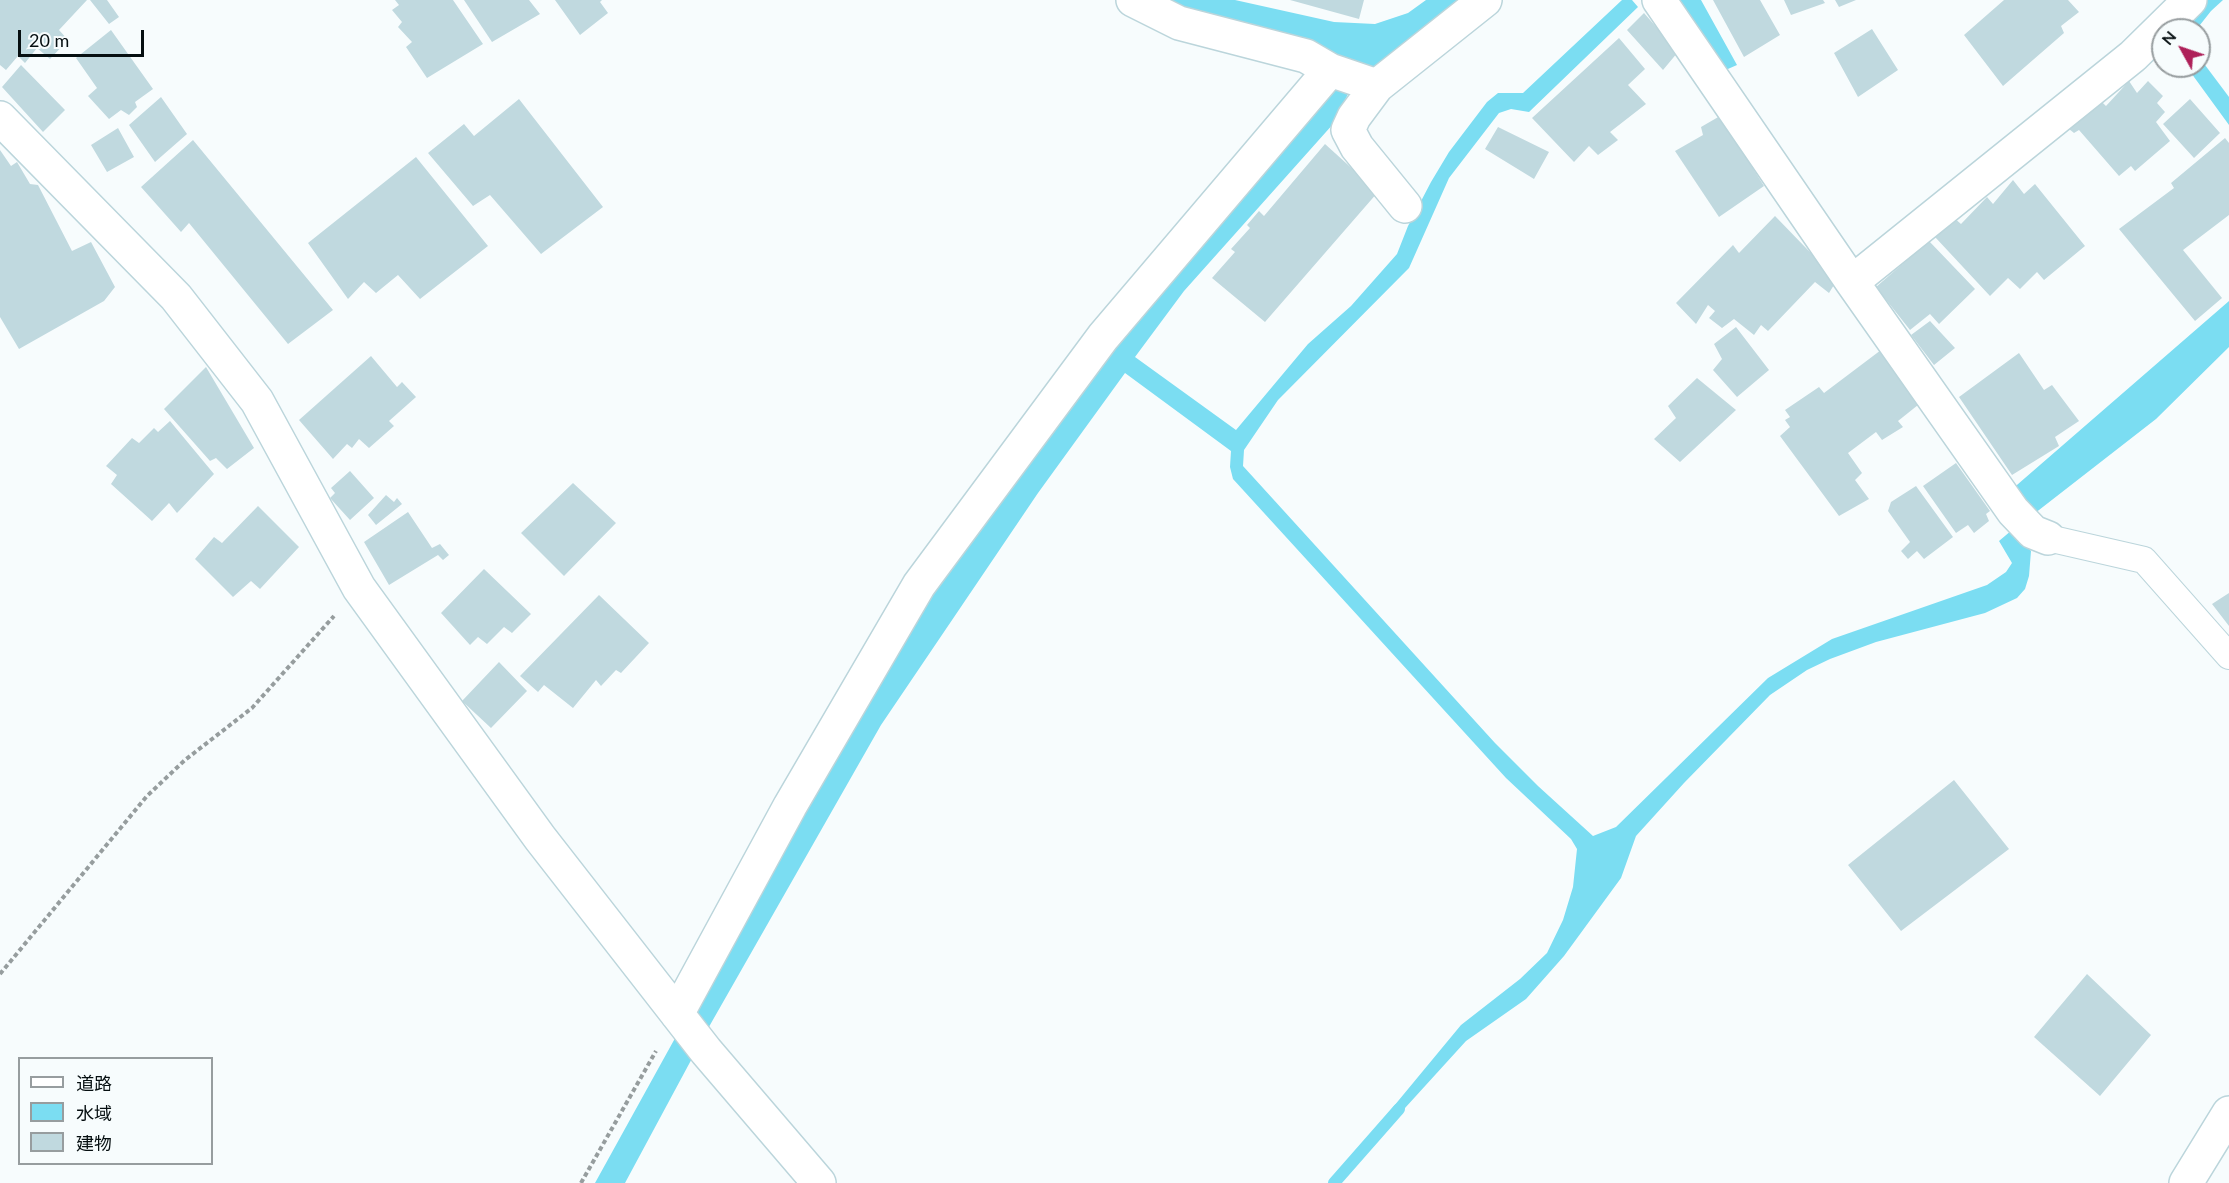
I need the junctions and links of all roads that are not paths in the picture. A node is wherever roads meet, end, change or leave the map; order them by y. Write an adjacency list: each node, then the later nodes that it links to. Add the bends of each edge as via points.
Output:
1 (1133, 0): 5 (street, via 1179,23 1306,56)
2 (1485, 0): 6 (street)
3 (1659, 0): 9 (street)
4 (2190, 0): 9 (street, via 2133,56)
5 (1330, 70): 6 (street); 12 (street, via 1103,337 919,585 790,806)
6 (1376, 85): 8 (street, via 1348,130)
7 (0, 118): 12 (street, via 176,297 257,401 358,588 540,838)
8 (1405, 206)
9 (1852, 282): 10 (street, via 2019,518 2033,532)
10 (2048, 538): 11 (lane, via 2144,560)
11 (2229, 656)
12 (678, 1015): 14 (street)
13 (2229, 1113): 15 (street)
14 (819, 1183)
15 (2186, 1183)

